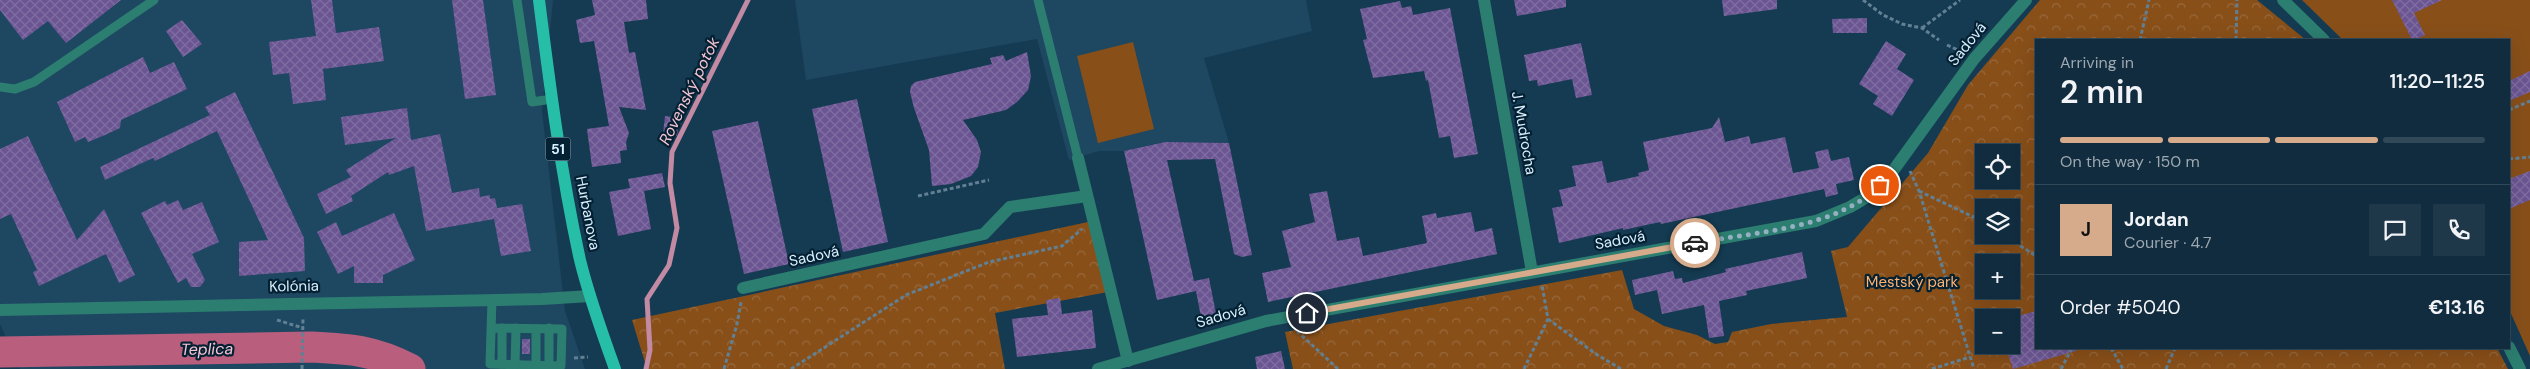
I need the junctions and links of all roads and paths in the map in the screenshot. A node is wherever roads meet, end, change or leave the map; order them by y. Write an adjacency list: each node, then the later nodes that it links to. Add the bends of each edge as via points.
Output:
1 (154, 0): 17 (lane, via 34,82 15,89)
2 (517, 0): 18 (lane, via 532,102)
3 (539, 0): 18 (main road, Hurbanova / 51)
4 (1038, 0): 22 (lane)
5 (1484, 0): 33 (street, J. Mudrocha)
6 (1863, 0): 12 (path, via 1883,15 1902,24)
7 (1960, 0): 12 (path)
8 (2026, 0): 33 (street, Sadová, via 1974,59 1890,176 1872,194 1850,207 1816,221)
9 (2148, 0): 13 (path)
10 (2238, 0): 14 (path)
11 (2283, 0): 15 (street)
12 (1922, 28): 16 (path)
13 (2140, 39)
14 (2236, 39)
15 (2323, 39)
16 (1939, 40)
17 (0, 87)
18 (552, 99): 36 (main road, Hurbanova / 51, via 558,147)
19 (2530, 101): 20 (path)
20 (2510, 110)
21 (2530, 157): 23 (path)
22 (1078, 158): 28 (street)
23 (2510, 159)
24 (1910, 170): 26 (path)
25 (989, 180): 27 (path)
26 (1919, 191): 29 (path); 50 (path)
27 (918, 196)
28 (1087, 196): 35 (street, Sadová, via 1010,207 984,234); 51 (street)
29 (1975, 218)
30 (1082, 229): 58 (path, via 1062,246 989,262 906,295)
31 (2018, 244): 32 (path)
32 (2035, 255)
33 (1532, 272): 51 (street, Sadová, via 1266,320)
34 (1542, 285): 40 (path)
35 (743, 288): 57 (path)
36 (590, 296): 37 (street, Kolónia); 56 (main road, Hurbanova / 51)
37 (492, 300): 38 (street, Kolónia); 41 (lane)
38 (0, 310)
39 (303, 317): 55 (path)
40 (1548, 319): 61 (path); 62 (path)
41 (491, 328): 42 (lane); 52 (lane, via 490,364)
42 (502, 328): 43 (lane); 52 (lane)
43 (516, 328): 44 (lane); 53 (lane)
44 (536, 329): 54 (lane); 54 (lane, via 562,329 561,366)
45 (1297, 331): 60 (path)
46 (2071, 349): 65 (path)
47 (2112, 349): 66 (path)
48 (2174, 349): 67 (path)
49 (2510, 349): 68 (street)
50 (1970, 358): 63 (path); 64 (path)
51 (1128, 361): 59 (street, Sadová)
52 (502, 364): 53 (lane)
53 (515, 365): 54 (lane)
54 (536, 365)
55 (302, 367)
56 (615, 369)
57 (724, 369)
58 (791, 369)
59 (1098, 369)
60 (1338, 369)
61 (1524, 369)
62 (1622, 369)
63 (1932, 369)
64 (1974, 369)
65 (2061, 369)
66 (2123, 369)
67 (2166, 369)
68 (2520, 369)

